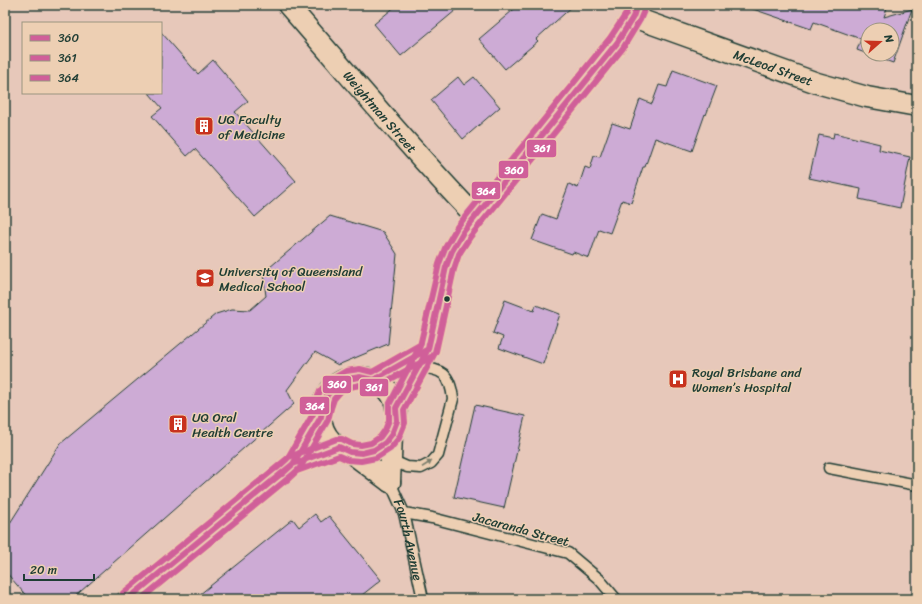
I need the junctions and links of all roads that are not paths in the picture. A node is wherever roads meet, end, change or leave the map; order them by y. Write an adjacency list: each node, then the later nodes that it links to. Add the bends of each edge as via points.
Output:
1 (288, 5): 4 (street, Weightman Street, via 451,192)
2 (635, 11): 3 (street, McLeod Street, via 817,83 867,97); 4 (street, via 617,43)
3 (917, 106)
4 (475, 216): 5 (street, via 452,251 446,267)
5 (428, 349): 6 (street); 7 (street)
6 (418, 367): 8 (street); 12 (lane, one-way to 6, via 407,467 421,468 438,456 453,399 452,389 449,380 441,372)
7 (373, 380): 8 (street, via 384,386 392,396); 9 (street, via 360,377 347,379 336,385 323,406)
8 (396, 408): 10 (street, via 397,421)
9 (321, 418): 11 (street, via 330,439); 13 (street)
10 (392, 434): 11 (street, via 384,444 374,450 362,453); 12 (street, Fourth Avenue)
11 (345, 450): 13 (street); 15 (street, Fourth Avenue)
12 (391, 460): 15 (street, Fourth Avenue)
13 (293, 464): 18 (street)
14 (828, 468): 16 (lane)
15 (390, 482): 17 (lane, Fourth Avenue)
16 (917, 485)
17 (404, 513): 19 (lane, Fourth Avenue); 20 (lane, Jacaranda Street, via 568,553 599,579)
18 (128, 599)
19 (423, 599)
20 (616, 599)

